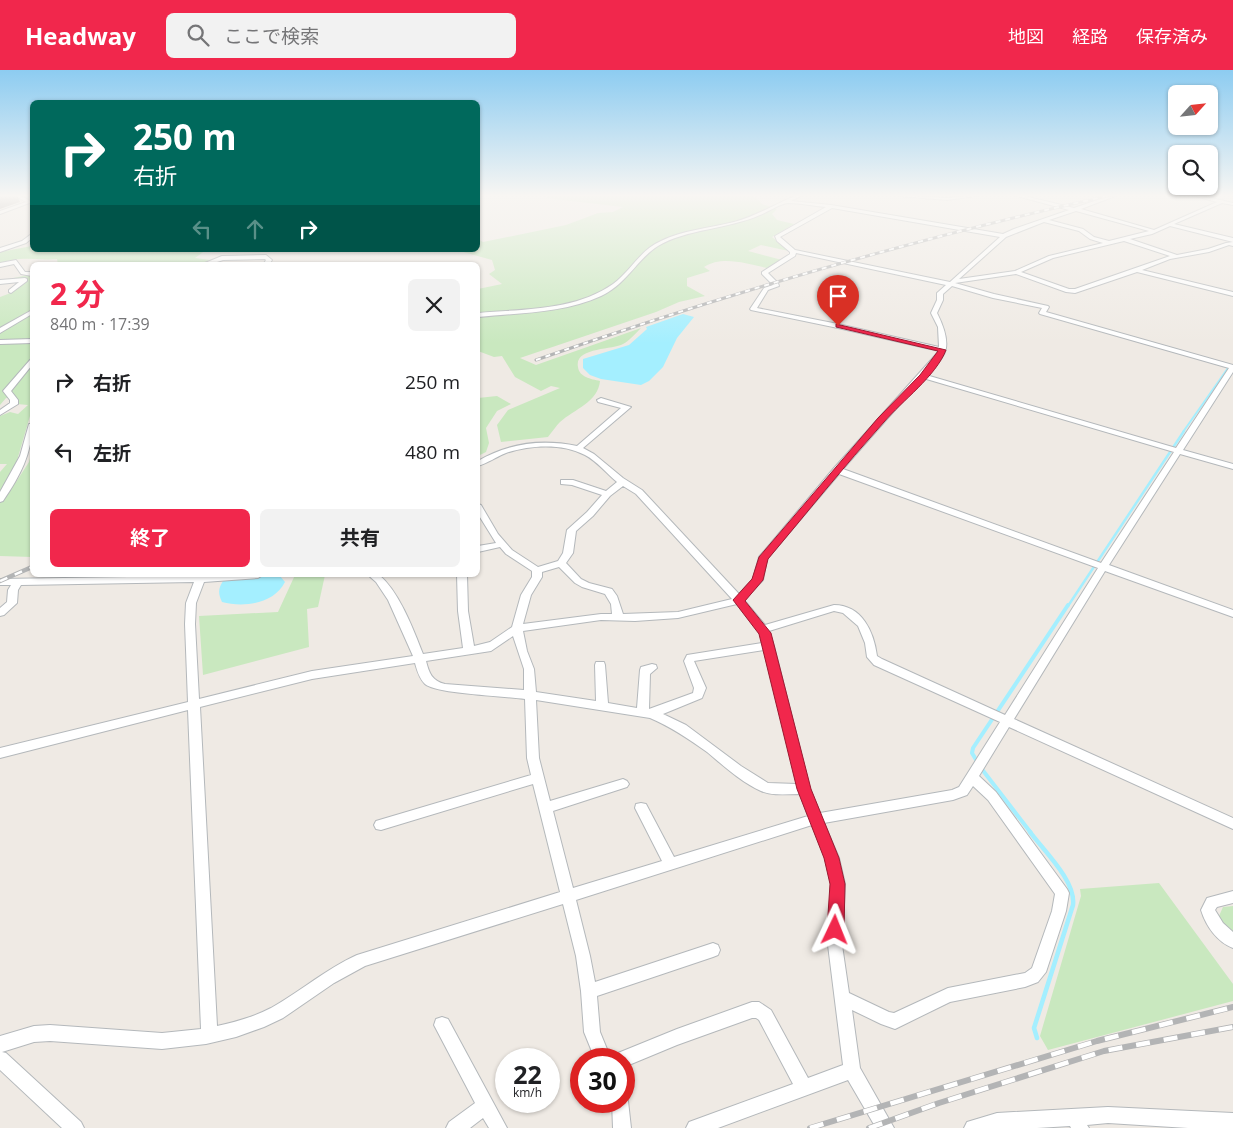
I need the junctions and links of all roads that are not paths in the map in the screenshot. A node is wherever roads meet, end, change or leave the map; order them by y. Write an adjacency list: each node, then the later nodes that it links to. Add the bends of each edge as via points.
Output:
1 (15, 244): 9 (street)
2 (658, 244): 23 (street, via 617,283 593,296 543,309)
3 (785, 244): 11 (street)
4 (995, 244): 19 (street)
5 (1104, 244): 16 (street, via 1051,257)
6 (1141, 244): 12 (street)
7 (1227, 244): 12 (street)
8 (0, 246): 9 (street)
9 (8, 248): 10 (street)
10 (0, 250)
11 (793, 251): 19 (street); 27 (street, via 788,259 764,273 776,286 766,289 753,309)
12 (1177, 256): 15 (street)
13 (210, 262): 14 (street, via 244,257 266,257)
14 (268, 262)
15 (1139, 271): 16 (street, via 1068,292); 21 (street)
16 (1016, 272): 19 (street)
17 (1, 273): 18 (street, via 16,262 23,273); 20 (street, via 25,280)
18 (30, 274)
19 (952, 283): 27 (street, via 940,293 934,313 941,327); 29 (street, via 993,296 1046,306 1042,313)
20 (11, 290)
21 (1233, 294)
22 (30, 313): 24 (street)
23 (480, 315)
24 (0, 331)
25 (30, 341): 26 (street)
26 (0, 342)
27 (943, 350): 30 (street)
28 (30, 363): 32 (street, via 7,391 14,404)
29 (1233, 367): 35 (street)
30 (923, 376): 35 (street); 38 (street)
31 (601, 400): 34 (street, via 627,407)
32 (0, 413)
33 (30, 435): 42 (street, via 20,467)
34 (578, 450): 36 (street, via 552,445 522,447); 40 (street, via 588,453)
35 (1178, 451): 37 (street); 47 (street)
36 (480, 463)
37 (1233, 466)
38 (837, 470): 47 (street); 55 (street, via 762,559 758,580)
39 (564, 482): 41 (street)
40 (623, 482): 41 (street); 55 (street, via 640,492)
41 (607, 494): 46 (street, via 572,530 568,553)
42 (0, 499)
43 (480, 511): 44 (street)
44 (502, 544): 45 (street); 48 (street)
45 (480, 549)
46 (561, 563): 48 (street); 58 (street, via 577,580 608,591)
47 (1102, 567): 57 (street); 70 (street)
48 (537, 570): 59 (street)
49 (231, 577): 52 (street)
50 (376, 577): 63 (street, via 398,610)
51 (462, 577): 62 (street)
52 (200, 579): 54 (street); 67 (street, via 190,613)
53 (0, 582): 54 (street)
54 (17, 582): 56 (street, via 12,604)
55 (738, 600): 58 (street, via 678,615); 60 (street)
56 (0, 613)
57 (1233, 614)
58 (618, 617): 59 (street)
59 (517, 629): 62 (street, via 494,645); 66 (street, via 528,664)
60 (763, 629): 61 (street); 70 (street, via 841,608 863,624 874,660)
61 (769, 646): 69 (street, via 692,658 689,661 700,688 698,695); 75 (street)
62 (469, 650): 63 (street)
63 (420, 658): 66 (street, via 426,677 437,685); 67 (street, via 312,675)
64 (600, 665): 68 (street)
65 (652, 668): 69 (street, via 645,670 644,674)
66 (531, 695): 68 (street); 73 (street, via 532,749)
67 (194, 704): 71 (street); 89 (street)
68 (602, 706): 69 (street)
69 (647, 714): 75 (street, via 668,720 764,787)
70 (1000, 718): 72 (street); 79 (street)
71 (0, 753)
72 (978, 769): 78 (street, via 967,788 959,794); 87 (street, via 992,796 1062,894 1038,972 1025,980 948,995 895,1021)
73 (538, 778): 76 (street); 80 (street)
74 (624, 784): 76 (street)
75 (804, 789): 78 (street)
76 (545, 808): 82 (street)
77 (641, 808): 81 (street)
78 (815, 819): 81 (street); 87 (street, via 832,858 838,884 835,945)
79 (1233, 824)
80 (382, 825)
81 (670, 863): 82 (street)
82 (567, 896): 86 (street); 89 (street, via 362,960 343,968 262,1021)
83 (1233, 898): 84 (street, via 1212,902 1208,910 1211,921)
84 (1233, 941)
85 (713, 950): 86 (street)
86 (589, 991): 91 (street, via 592,1032)
87 (842, 997): 94 (street)
88 (442, 1024): 96 (street)
89 (209, 1034): 90 (street, via 162,1040 50,1033)
90 (0, 1044)
91 (599, 1048)
92 (635, 1054): 95 (street, via 752,1010 760,1010)
93 (0, 1059): 100 (street)
94 (852, 1070): 95 (street); 105 (street)
95 (804, 1088): 104 (street)
96 (486, 1106): 101 (street); 102 (street)
97 (621, 1113): 103 (street)
98 (1078, 1122): 99 (street, via 1108,1115); 106 (street, via 997,1122)
99 (1233, 1122)
100 (75, 1128)
101 (455, 1128)
102 (498, 1128)
103 (622, 1128)
104 (695, 1128)
105 (885, 1128)
106 (973, 1128)

